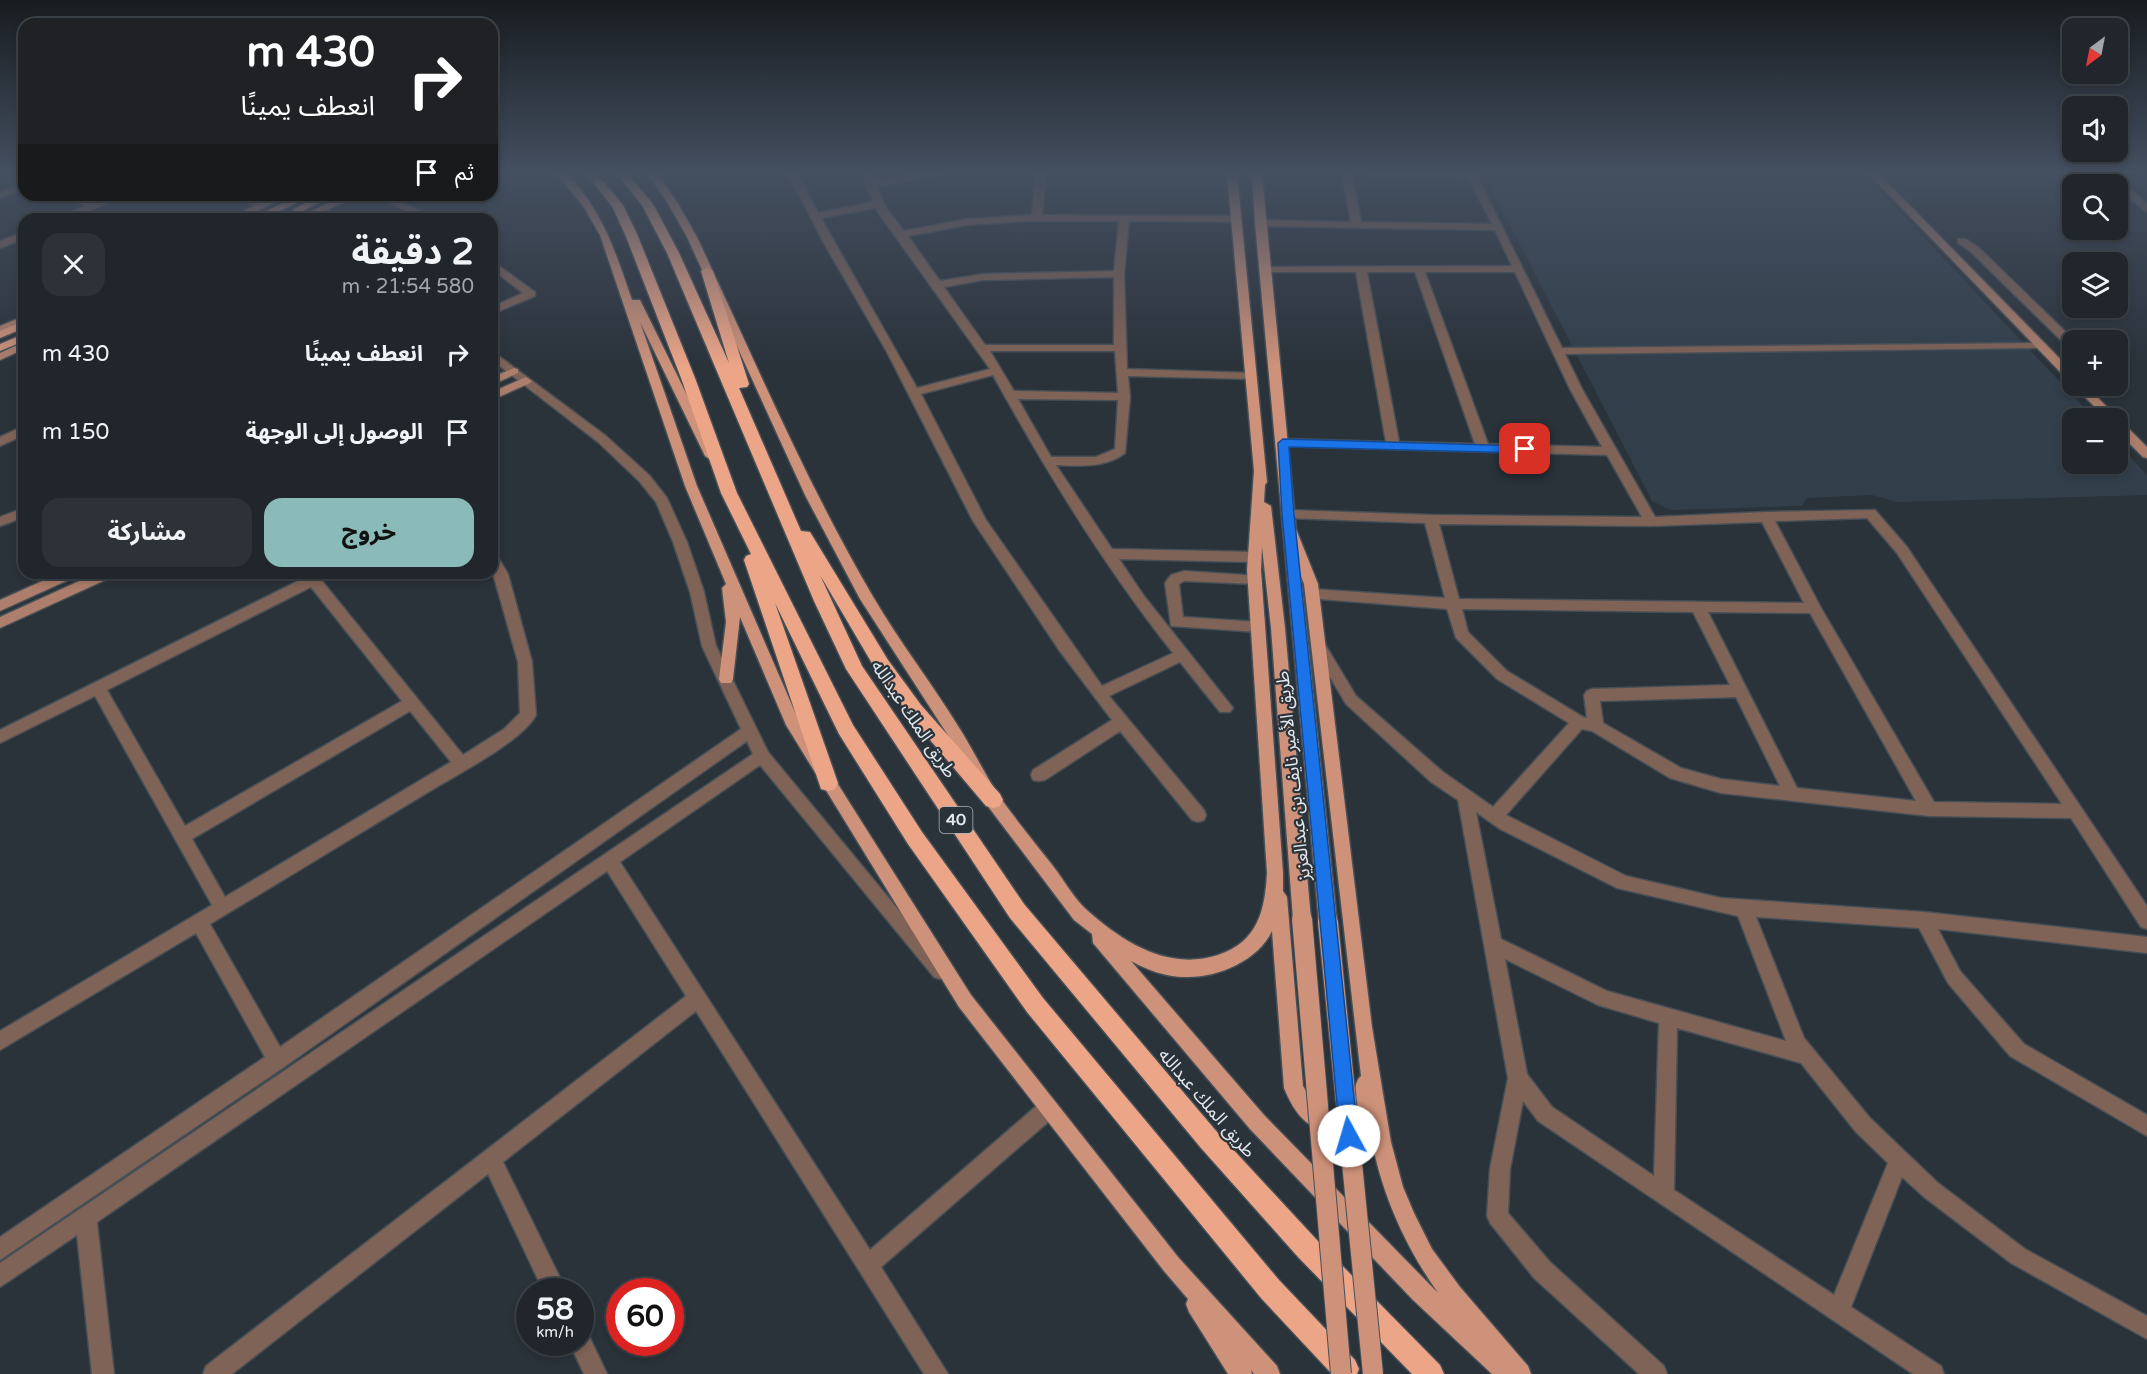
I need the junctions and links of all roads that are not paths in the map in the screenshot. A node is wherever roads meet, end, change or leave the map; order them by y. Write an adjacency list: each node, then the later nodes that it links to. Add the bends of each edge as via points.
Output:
1 (17, 238): 15 (street)
2 (606, 238): 63 (main road)
3 (606, 238): 73 (main road, via 691,486)
4 (633, 238): 63 (highway, 40)
5 (665, 238): 62 (highway, طريق الملك عبدالله / 40)
6 (690, 238): 21 (main road)
7 (827, 238): 46 (street)
8 (905, 238): 23 (street)
9 (1123, 238): 22 (street)
10 (1238, 238): 43 (main road, طريق الأمير نايف بن عبدالعزيز)
11 (1261, 238): 17 (main road, طريق الأمير نايف بن عبدالعزيز)
12 (1504, 238): 20 (street)
13 (1936, 238): 31 (street)
14 (1962, 241): 29 (street)
15 (0, 245)
16 (498, 269): 24 (street, via 531,294)
17 (1264, 269): 18 (street); 55 (main road, طريق الأمير نايف بن عبدالعزيز)
18 (1360, 269): 19 (street); 56 (street)
19 (1419, 269): 20 (street); 57 (street)
20 (1519, 269): 36 (street)
21 (707, 271): 62 (highway); 105 (main road, via 811,495 855,579)
22 (1119, 274): 23 (street, via 983,277); 34 (street)
23 (937, 285): 33 (street)
24 (498, 308)
25 (18, 320): 27 (street)
26 (18, 327): 28 (main road)
27 (0, 328)
28 (0, 335)
29 (2062, 335)
30 (18, 340): 32 (main road)
31 (2040, 345): 36 (street); 39 (street)
32 (0, 348)
33 (981, 348): 34 (street); 41 (street)
34 (1120, 348): 42 (street)
35 (18, 349): 37 (street)
36 (1558, 351): 58 (street)
37 (0, 358)
38 (498, 359): 40 (street)
39 (2062, 362)
40 (514, 371): 44 (street); 45 (street)
41 (997, 371): 46 (street); 48 (street)
42 (1122, 372): 43 (street); 50 (street)
43 (1251, 377): 61 (main road, طريق الأمير نايف بن عبدالعزيز)
44 (498, 378)
45 (526, 381): 47 (street); 88 (street, via 602,439 644,478 662,501 697,592 709,646)
46 (914, 392): 91 (street, via 980,521)
47 (498, 393)
48 (1010, 395): 50 (street); 60 (street)
49 (2090, 396): 51 (street)
50 (1124, 397): 60 (street, via 1121,450 1115,456)
51 (2102, 408)
52 (18, 433): 54 (street)
53 (2128, 435): 59 (street)
54 (0, 442)
55 (1283, 443): 56 (street); 68 (main road, طريق الأمير نايف بن عبدالعزيز)
56 (1393, 445): 57 (street)
57 (1483, 448): 58 (street)
58 (1609, 451): 69 (street)
59 (2147, 454)
60 (1047, 461): 70 (street)
61 (1259, 473): 71 (main road); 149 (main road, طريق الأمير نايف بن عبدالعزيز, bridge, via 1278,628)
62 (772, 484): 105 (highway, via 882,665 915,710); 152 (highway, طريق الملك عبدالله / 40, via 855,669 1017,911 1209,1140 1307,1248)
63 (729, 493): 102 (highway); 150 (highway, 40, via 846,729 915,838 1035,1005 1270,1289)
64 (18, 514): 67 (street)
65 (1766, 516): 69 (street); 83 (street); 107 (street, via 1870,513 1902,550)
66 (1431, 519): 68 (street); 69 (street); 80 (street)
67 (0, 522)
68 (1289, 522): 79 (main road); 151 (main road, طريق الأمير نايف بن عبدالعزيز, bridge)
69 (1651, 522)
70 (1108, 554): 71 (street); 87 (street)
71 (1255, 557): 78 (main road)
72 (498, 569): 100 (street, via 525,662 528,716)
73 (728, 573): 88 (main road, via 733,622); 102 (main road, via 791,721)
74 (59, 579): 81 (street)
75 (96, 579): 84 (street)
76 (314, 579): 89 (street)
77 (322, 579): 92 (street)
78 (1255, 579): 85 (main road); 85 (street, via 1184,576 1172,583 1176,622)
79 (1312, 594): 80 (street); 86 (main road)
80 (1452, 604): 82 (street); 95 (street, via 1461,634 1502,675)
81 (0, 606)
82 (1698, 607): 83 (street); 90 (street)
83 (1814, 608): 106 (street)
84 (0, 623)
85 (1258, 627): 112 (main road)
86 (1318, 645): 104 (street, via 1351,700 1437,777); 124 (main road)
87 (1183, 655): 91 (street); 93 (street)
88 (726, 679): 97 (street)
89 (98, 688): 98 (street); 110 (street)
90 (1740, 691): 96 (street, via 1592,695); 103 (street)
91 (1099, 694): 94 (street)
92 (412, 703): 100 (street); 110 (street)
93 (1225, 708)
94 (1123, 721): 101 (street); 108 (street)
95 (1579, 722): 96 (street); 109 (street)
96 (1596, 726): 103 (street, via 1676,772 1721,786)
97 (749, 732): 99 (street); 127 (street)
98 (0, 737)
99 (762, 756): 111 (street); 122 (street)
100 (461, 764): 113 (street)
101 (1039, 775)
102 (828, 783): 122 (main road)
103 (1792, 793): 106 (street)
104 (1465, 796): 109 (street); 119 (street)
105 (993, 800): 115 (main road)
106 (1929, 809): 107 (street)
107 (2076, 810): 118 (street)
108 (1198, 815)
109 (1495, 816): 114 (street, via 1623,883)
110 (182, 836): 113 (street)
111 (610, 861): 121 (street); 134 (street)
112 (1275, 873): 115 (main road, via 1270,916 1262,933 1231,959 1207,967 1184,969 1152,963 1125,949); 124 (main road, via 1294,1088 1299,1102 1322,1122 1345,1125 1364,1109 1367,1098)
113 (222, 907): 117 (street)
114 (1744, 909): 116 (street); 126 (street, via 1797,1044)
115 (1080, 915): 153 (main road, via 1257,1122 1421,1292)
116 (1924, 920): 120 (street); 130 (street, via 1954,977 2017,1050)
117 (199, 921): 125 (street); 127 (street)
118 (2147, 921)
119 (1493, 944): 123 (street, via 1604,999); 128 (street)
120 (2147, 945)
121 (697, 999): 131 (street); 137 (street)
122 (965, 1001): 129 (main road)
123 (1668, 1017): 126 (street); 133 (street)
124 (1363, 1027): 154 (main road, via 1381,1142 1392,1187 1406,1220 1452,1295)
125 (0, 1041)
126 (1807, 1056): 132 (street, via 1863,1125)
127 (277, 1060): 135 (street)
128 (1518, 1078): 133 (street, via 1545,1113); 155 (street, via 1500,1169 1497,1216 1542,1270)
129 (1048, 1109): 136 (main road); 137 (street)
130 (2147, 1126)
131 (491, 1159): 139 (street); 144 (street)
132 (1899, 1160): 140 (street); 141 (street, via 1931,1191 2018,1256)
133 (1664, 1195): 140 (street)
134 (86, 1218): 138 (street); 143 (street)
135 (0, 1249)
136 (1171, 1264): 147 (main road); 148 (main road)
137 (868, 1265): 146 (street)
138 (0, 1276)
139 (549, 1278)
140 (1838, 1311): 156 (street)
141 (2147, 1328)
142 (587, 1356): 145 (street)
143 (103, 1374)
144 (214, 1374)
145 (596, 1374)
146 (937, 1374)
147 (1241, 1374)
148 (1269, 1374)
149 (1341, 1374)
150 (1350, 1374)
151 (1373, 1374)
152 (1431, 1374)
153 (1509, 1374)
154 (1520, 1374)
155 (1656, 1374)
156 (1933, 1374)

